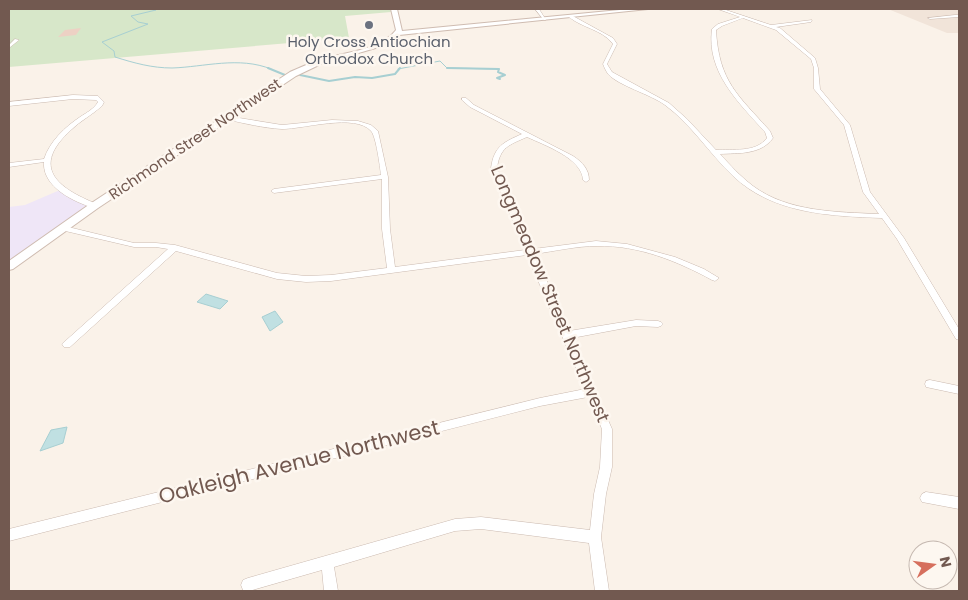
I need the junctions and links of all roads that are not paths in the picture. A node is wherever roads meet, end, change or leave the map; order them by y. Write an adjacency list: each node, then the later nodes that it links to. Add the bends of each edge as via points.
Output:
1 (394, 9): 12 (street)
2 (537, 9): 9 (street)
3 (644, 9): 5 (street)
4 (720, 9): 7 (street)
5 (570, 16): 9 (street); 19 (street, via 613,40 605,64 610,73 668,105)
6 (959, 16): 8 (street)
7 (741, 18): 11 (street); 19 (street, via 715,29 720,71 728,87 770,138 759,147)
8 (930, 18)
9 (545, 19): 12 (street)
10 (812, 21): 11 (street)
11 (773, 26): 26 (street, via 787,34 815,62 817,88 847,125 867,192)
12 (398, 33): 17 (street, Richmond Street Northwest, via 375,46 305,67)
13 (17, 40): 14 (street)
14 (9, 47)
15 (464, 99): 18 (street)
16 (9, 104): 20 (street, via 85,96 101,102 65,132 50,151)
17 (227, 118): 22 (street, via 283,127 346,122 366,124 376,132); 25 (street, Richmond Street Northwest)
18 (528, 134): 23 (street, via 574,159 586,172); 29 (street, Longmeadow Street Northwest, via 501,148 494,157 494,168)
19 (714, 152): 26 (street, via 744,182 781,202 824,213)
20 (48, 160): 21 (street); 25 (street, via 49,176 60,190)
21 (9, 165)
22 (385, 177): 24 (street); 31 (street)
23 (586, 180)
24 (274, 191)
25 (94, 206): 27 (street, Richmond Street Northwest)
26 (884, 216): 35 (street)
27 (64, 228): 28 (street, via 134,245); 30 (street, Richmond Street Northwest)
28 (175, 248): 31 (street, via 277,276 306,279); 36 (street)
29 (529, 251): 31 (street); 32 (street, via 584,243 621,244 685,263); 34 (street, Longmeadow Street Northwest)
30 (9, 266)
31 (391, 270)
32 (715, 278)
33 (658, 324): 34 (street, via 636,323)
34 (567, 335): 39 (street, Longmeadow Street Northwest)
35 (959, 337)
36 (67, 344)
37 (930, 384): 38 (street)
38 (959, 390)
39 (590, 392): 42 (street, Oakleigh Avenue Northwest); 43 (street, Longmeadow Street Northwest, via 607,429 606,467)
40 (926, 498): 41 (street)
41 (959, 503)
42 (9, 535)
43 (595, 537): 44 (street, via 481,523 455,525); 47 (street, Longmeadow Street Northwest)
44 (327, 562): 45 (street); 46 (street)
45 (248, 585)
46 (331, 591)
47 (602, 591)

